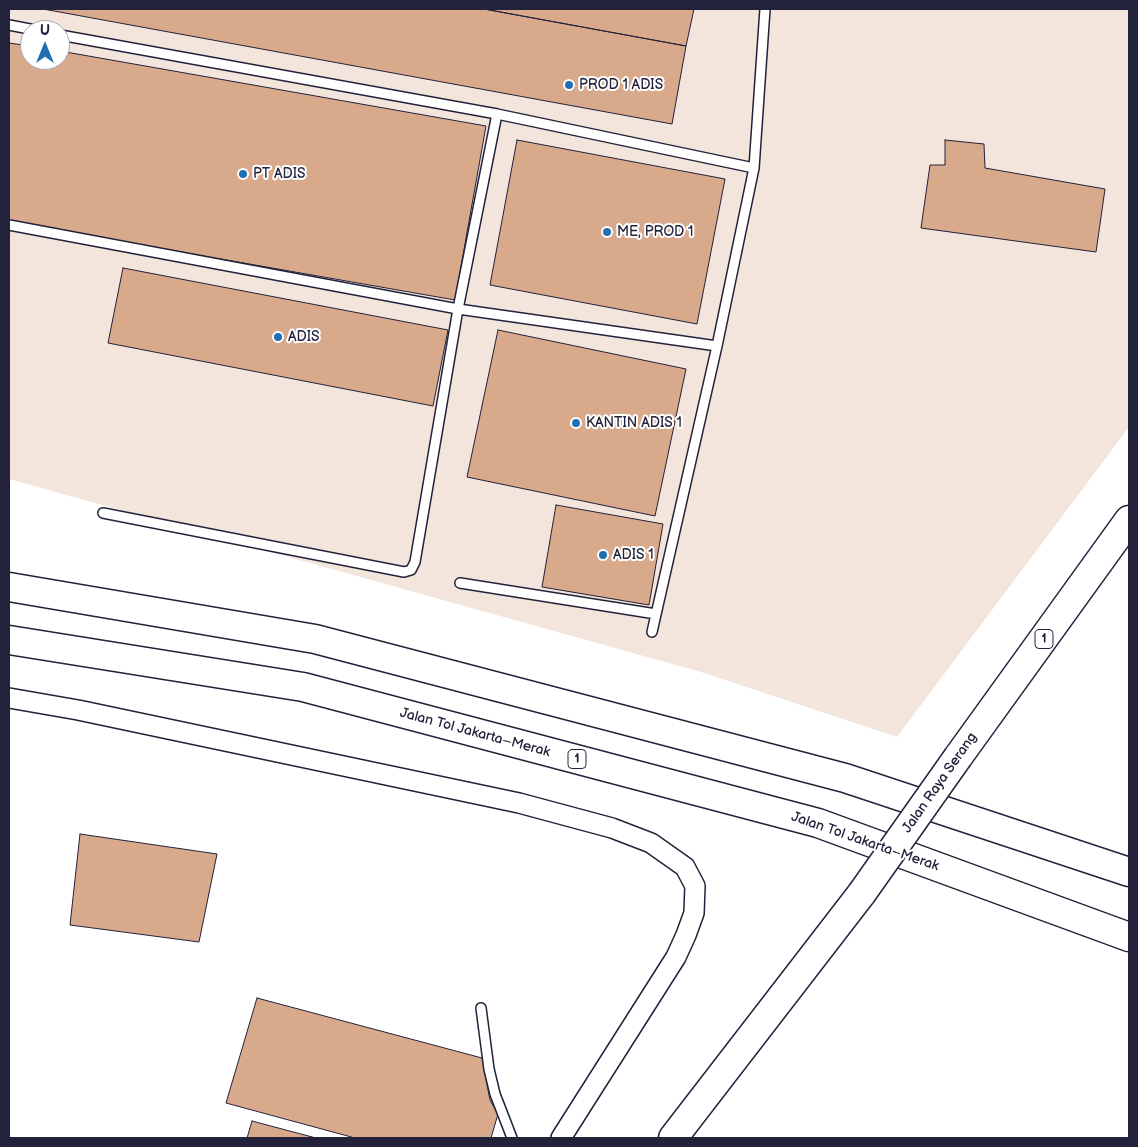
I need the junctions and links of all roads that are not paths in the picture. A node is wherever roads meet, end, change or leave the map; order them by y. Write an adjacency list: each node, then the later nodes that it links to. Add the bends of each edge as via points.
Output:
1 (765, 9): 4 (lane)
2 (70, 37): 3 (lane)
3 (497, 114): 4 (lane); 6 (lane)
4 (754, 168): 7 (lane)
5 (9, 225): 6 (lane)
6 (458, 309): 7 (lane); 8 (lane, via 415,562 411,570 404,572)
7 (717, 346): 12 (lane)
8 (103, 513)
9 (1129, 520): 21 (highway, Jalan Raya Serang / 1, bridge, via 862,893)
10 (460, 583): 12 (lane)
11 (9, 587): 16 (highway, via 315,639 845,778)
12 (656, 614): 13 (lane)
13 (652, 632)
14 (9, 640): 17 (highway, Jalan Tol Jakarta–Merak / 1, via 303,687 808,821)
15 (9, 698): 20 (street, via 519,803 612,828 651,843 685,867 695,886 694,913 676,957)
16 (1129, 872)
17 (1129, 937)
18 (481, 1008): 19 (lane, via 493,1086)
19 (512, 1138)
20 (561, 1138)
21 (674, 1138)

